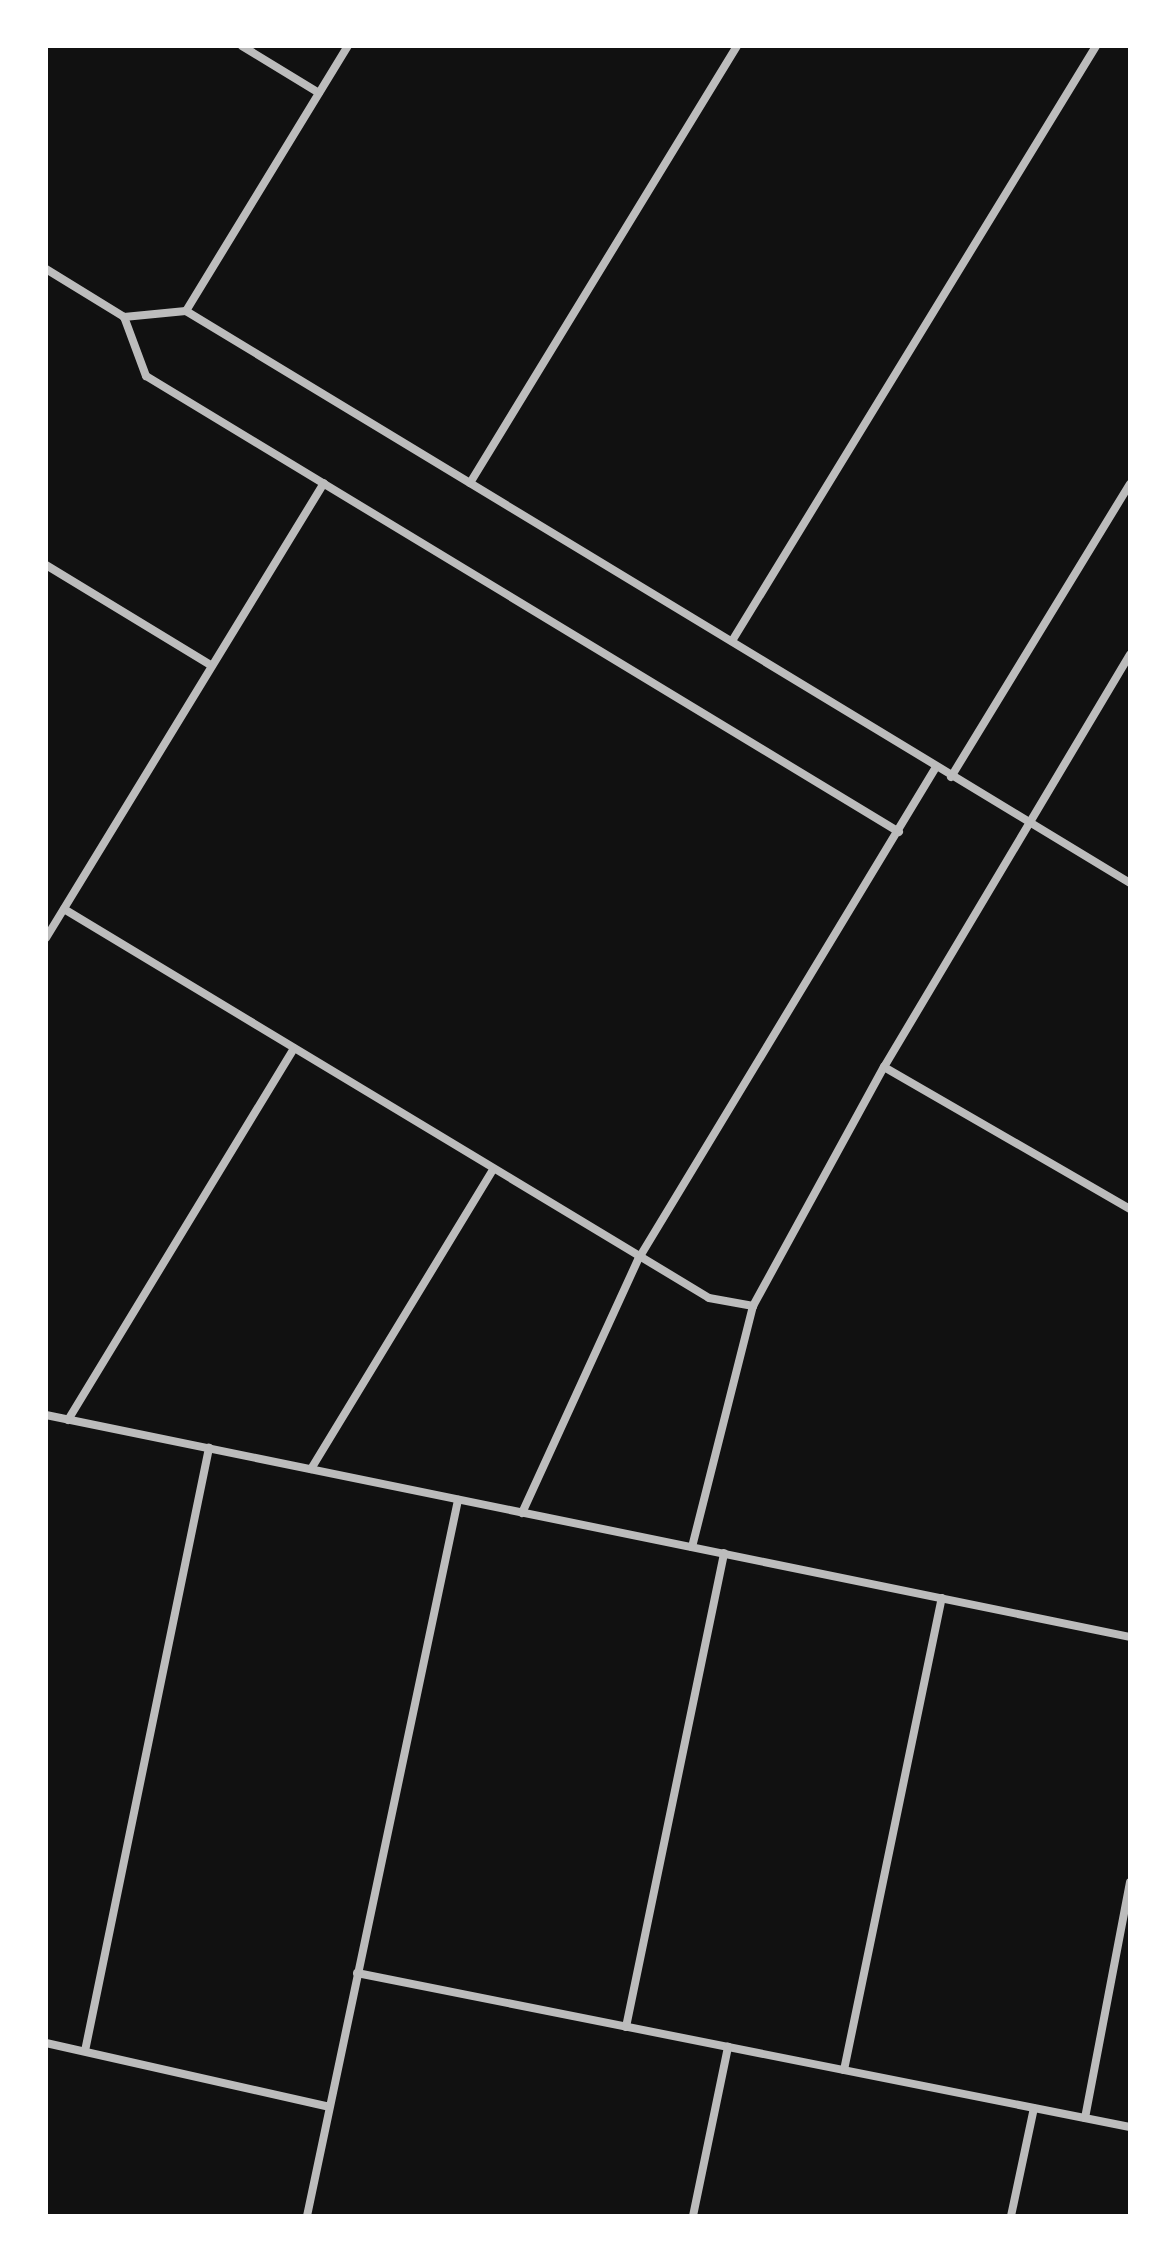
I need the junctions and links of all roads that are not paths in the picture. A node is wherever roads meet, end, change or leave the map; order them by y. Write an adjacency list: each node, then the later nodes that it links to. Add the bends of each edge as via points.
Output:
1 (242, 46): 5 (street)
2 (348, 46): 5 (street)
3 (737, 46): 10 (street)
4 (1095, 46): 13 (street)
5 (319, 93): 7 (street)
6 (46, 269): 8 (street)
7 (186, 311): 8 (street); 10 (street)
8 (124, 317): 9 (street, via 146,376)
9 (324, 483): 15 (street); 19 (street)
10 (470, 483): 13 (street)
11 (1130, 484): 17 (street)
12 (46, 565): 15 (street)
13 (732, 641): 16 (street)
14 (1130, 655): 18 (street)
15 (212, 666): 21 (street)
16 (936, 767): 17 (street); 19 (street)
17 (951, 777): 18 (street)
18 (1028, 821): 20 (street); 24 (street)
19 (899, 832): 27 (street)
20 (1130, 883)
21 (64, 909): 22 (street); 23 (street)
22 (46, 938)
23 (294, 1048): 25 (street); 30 (street)
24 (884, 1067): 26 (street); 28 (street)
25 (492, 1171): 27 (street); 32 (street)
26 (1130, 1209)
27 (639, 1258): 28 (street, via 709,1298); 34 (street)
28 (753, 1306): 35 (street)
29 (46, 1415): 30 (street)
30 (68, 1420): 31 (street)
31 (209, 1448): 32 (street); 44 (street)
32 (311, 1469): 33 (street)
33 (458, 1500): 34 (street); 40 (street)
34 (522, 1513): 35 (street)
35 (692, 1547): 36 (street)
36 (724, 1553): 37 (street); 41 (street)
37 (942, 1598): 38 (street); 45 (street)
38 (1130, 1637)
39 (1130, 1882): 48 (street)
40 (357, 1973): 41 (street); 46 (street)
41 (626, 2027): 43 (street)
42 (46, 2043): 44 (street)
43 (728, 2047): 45 (street); 51 (street)
44 (85, 2051): 46 (street)
45 (844, 2070): 47 (street)
46 (329, 2107): 50 (street)
47 (1034, 2108): 48 (street); 52 (street)
48 (1085, 2118): 49 (street)
49 (1130, 2127)
50 (307, 2216)
51 (693, 2216)
52 (1011, 2216)

